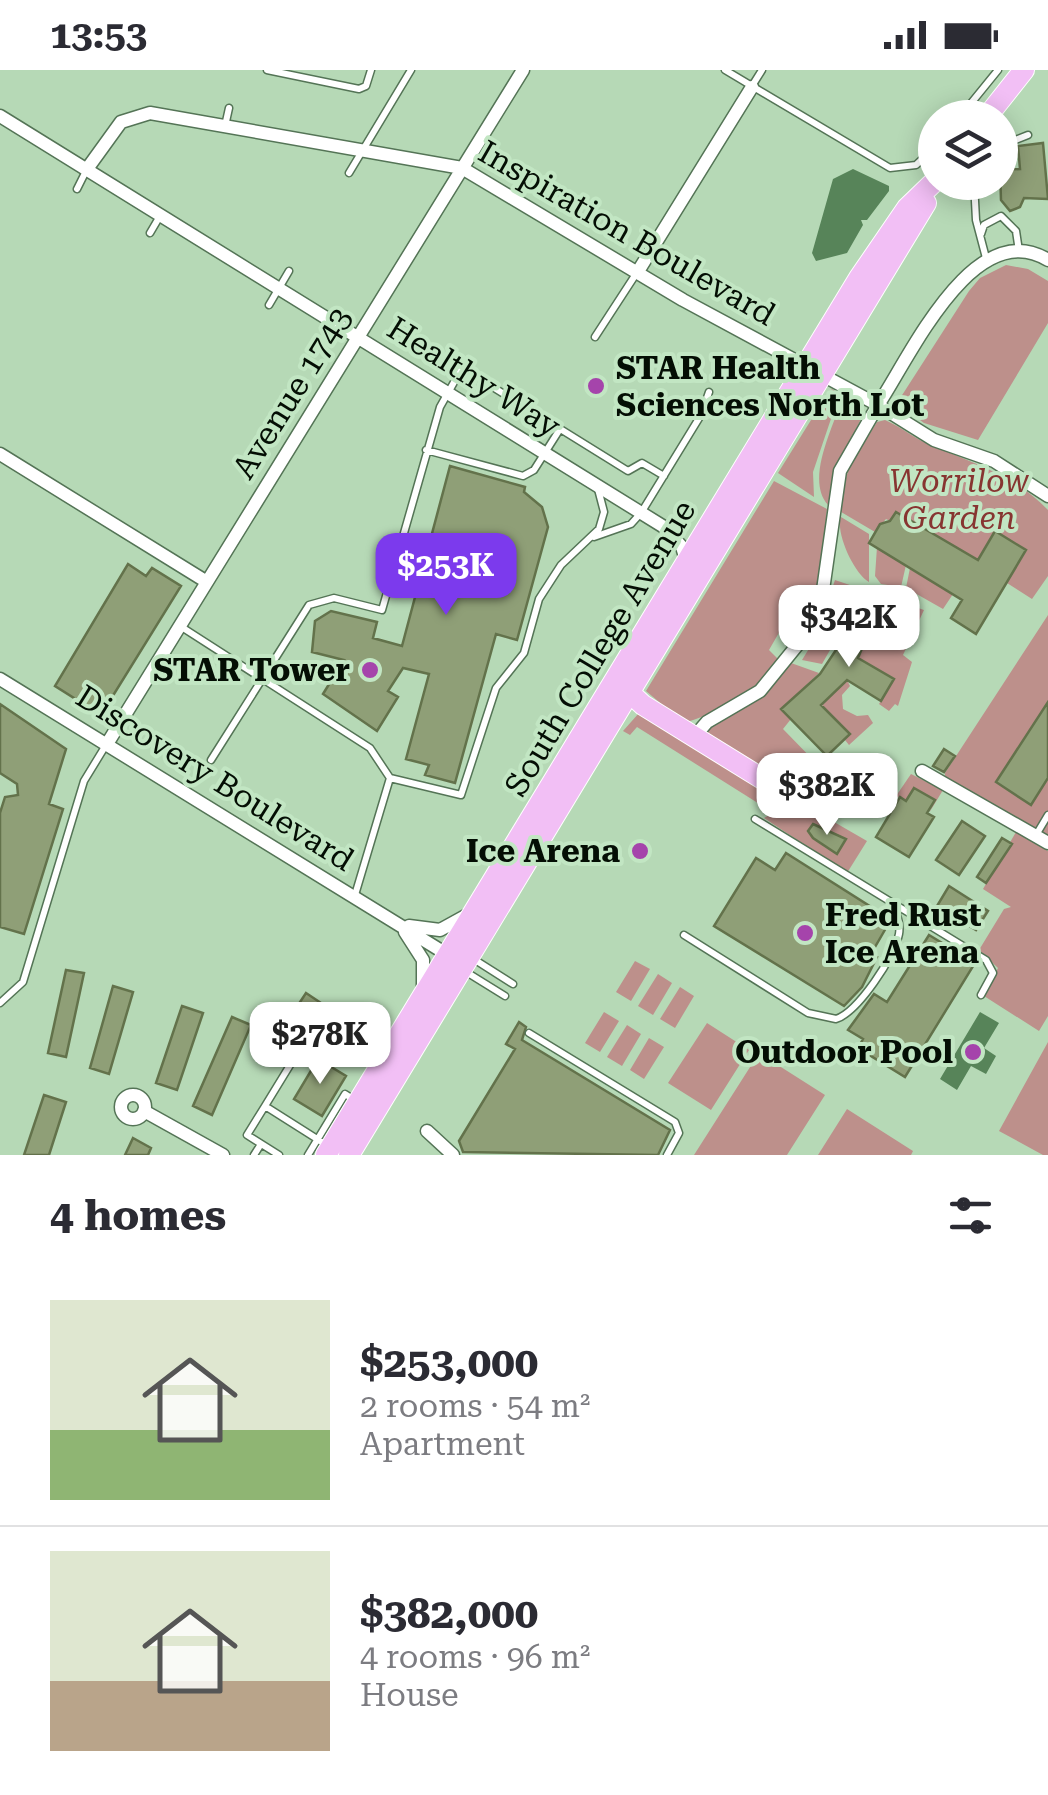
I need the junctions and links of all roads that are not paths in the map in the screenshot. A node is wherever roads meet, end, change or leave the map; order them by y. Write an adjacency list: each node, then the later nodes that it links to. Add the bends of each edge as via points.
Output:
1 (268, 70): 2 (lane, via 359,90)
2 (371, 70)
3 (411, 70): 17 (lane)
4 (523, 70): 19 (street, Avenue 1743)
5 (725, 70): 9 (lane)
6 (762, 70): 9 (lane)
7 (998, 70): 10 (lane)
8 (1024, 70): 11 (main road)
9 (752, 86): 18 (lane, via 890,168 907,169); 32 (street)
10 (974, 100)
11 (1000, 100)
12 (229, 108): 14 (lane)
13 (0, 116): 20 (street, Healthy Way)
14 (225, 126): 17 (street, Inspiration Boulevard); 20 (street, Inspiration Boulevard, via 139,114 113,130)
15 (1028, 134): 16 (lane)
16 (1018, 138)
17 (364, 150): 19 (street, Inspiration Boulevard); 21 (lane)
18 (918, 160)
19 (462, 168): 32 (street, Inspiration Boulevard); 36 (street, Avenue 1743)
20 (87, 169): 22 (lane); 25 (street, Healthy Way)
21 (349, 174)
22 (77, 189)
23 (923, 200): 37 (main road, South College Avenue)
24 (976, 200): 27 (lane)
25 (161, 215): 26 (lane); 33 (street, Healthy Way)
26 (150, 232)
27 (981, 235): 28 (lane, via 984,224 1001,216 1016,231); 29 (lane)
28 (1019, 251): 29 (street); 30 (street)
29 (986, 258): 40 (street, via 962,278)
30 (1048, 260)
31 (289, 271): 33 (lane)
32 (637, 273): 35 (lane); 37 (street, Inspiration Boulevard)
33 (279, 288): 34 (lane); 36 (street, Healthy Way)
34 (269, 305)
35 (594, 337)
36 (358, 338): 38 (street, Healthy Way); 53 (street, Avenue 1743)
37 (814, 369): 40 (street, Inspiration Boulevard); 49 (main road, South College Avenue); 58 (main road, South College Avenue)
38 (447, 392): 41 (lane, via 462,368); 42 (lane); 43 (street, Healthy Way)
39 (708, 392): 45 (lane)
40 (878, 405): 47 (street, Inspiration Boulevard); 59 (street, via 840,471 823,590 800,643 760,691)
41 (560, 428): 43 (lane); 45 (lane, via 628,471 642,464)
42 (426, 450): 43 (lane, via 523,476); 57 (lane, via 382,610 334,598 309,605)
43 (545, 453): 46 (street, Healthy Way)
44 (0, 454): 53 (street)
45 (664, 476): 48 (lane)
46 (595, 484): 48 (street, Healthy Way); 51 (lane, via 604,512)
47 (1048, 496)
48 (641, 512): 50 (street, Healthy Way); 51 (lane, via 631,524)
49 (711, 522): 50 (street, via 693,532); 52 (main road, South College Avenue)
50 (664, 526): 52 (street, Healthy Way)
51 (593, 537): 63 (lane, via 561,565 539,599 524,653 492,700 466,790 454,796)
52 (687, 563): 55 (main road, South College Avenue)
53 (207, 582): 54 (street, Avenue 1743)
54 (180, 626): 57 (lane); 60 (street, Avenue 1743)
55 (622, 670): 58 (main road); 70 (main road, South College Avenue)
56 (0, 678): 60 (street, Discovery Boulevard)
57 (262, 679): 61 (lane); 63 (lane, via 370,748)
58 (630, 693): 59 (main road); 73 (main road, South College Avenue)
59 (694, 737): 64 (main road)
60 (107, 744): 68 (street, Discovery Boulevard); 78 (lane, via 84,782 23,982)
61 (210, 760)
62 (922, 770): 67 (street)
63 (390, 778): 68 (lane)
64 (790, 796)
65 (1048, 815): 67 (lane)
66 (755, 818): 69 (lane)
67 (1042, 840)
68 (354, 896): 71 (street, Discovery Boulevard)
69 (891, 902): 72 (lane, via 899,926 895,944 856,1006 836,1019 808,1013); 75 (lane, via 992,967)
70 (475, 910): 71 (street, via 440,930); 73 (main road, South College Avenue)
71 (401, 926): 73 (street, Discovery Boulevard); 77 (street, via 423,960)
72 (684, 935)
73 (460, 960): 74 (lane); 76 (lane); 77 (main road, South College Avenue); 84 (main road, South College Avenue)
74 (513, 984)
75 (981, 995)
76 (505, 996)
77 (419, 1003): 84 (main road, South College Avenue)
78 (0, 1004)
79 (529, 1033): 91 (lane, via 675,1122 679,1133)
80 (295, 1056): 81 (lane)
81 (265, 1106): 84 (lane); 85 (lane, via 246,1134)
82 (144, 1111): 86 (street)
83 (427, 1131): 90 (street)
84 (332, 1142): 89 (lane)
85 (261, 1144): 87 (lane); 88 (lane)
86 (222, 1155)
87 (254, 1155)
88 (279, 1155)
89 (308, 1155)
90 (453, 1155)
91 (667, 1155)

